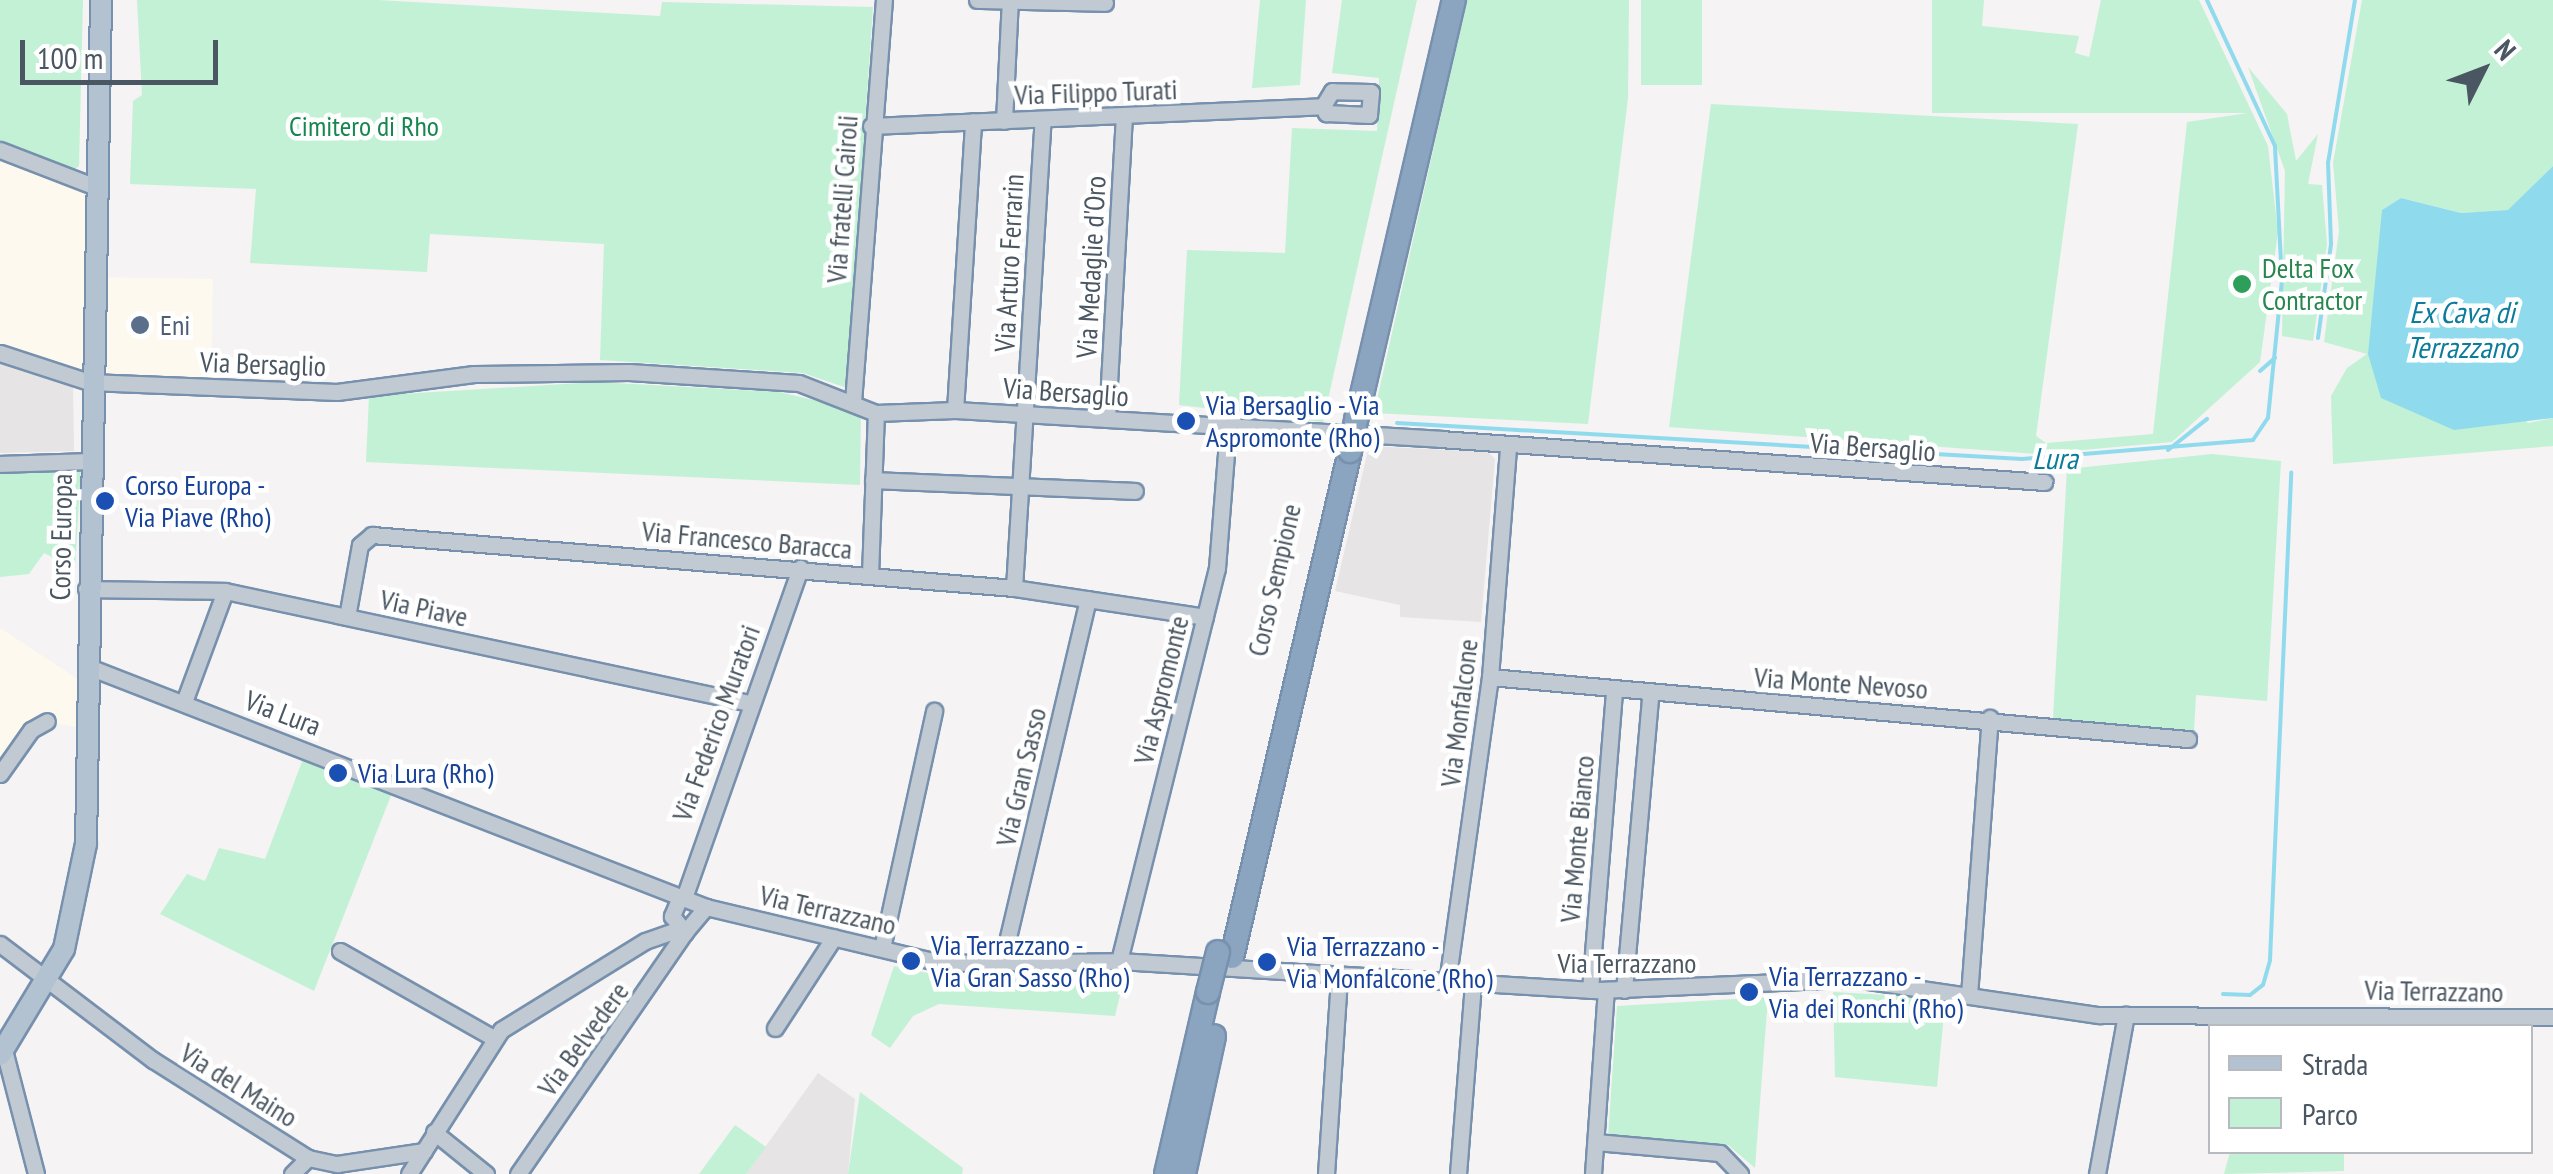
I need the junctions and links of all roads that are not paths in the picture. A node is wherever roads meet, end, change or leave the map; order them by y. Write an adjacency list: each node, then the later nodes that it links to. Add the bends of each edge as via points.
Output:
1 (101, 0): 15 (main road, Corso Europa)
2 (884, 0): 13 (street, Via fratelli Cairoli)
3 (977, 0): 6 (street)
4 (1438, 0): 22 (highway, Corso Sempione)
5 (1454, 0): 22 (highway, Corso Sempione)
6 (1010, 1): 7 (street); 12 (street)
7 (1104, 3)
8 (1323, 106): 9 (street, Via Filippo Turati)
9 (1124, 118): 10 (street, Via Filippo Turati); 23 (street, Via Medaglie d'Oro)
10 (1043, 120): 12 (street, Via Filippo Turati); 21 (street, Via Arturo Ferrarin)
11 (973, 122): 12 (street, Via Filippo Turati); 13 (street, Via Filippo Turati); 19 (street)
12 (1004, 122)
13 (871, 126): 18 (street, Via fratelli Cairoli)
14 (0, 150): 15 (street)
15 (96, 187): 17 (main road, Corso Europa)
16 (0, 353): 17 (street, Via Bersaglio)
17 (89, 382): 18 (street, Via Bersaglio, via 337,392 474,374 629,372 799,383); 26 (main road, Corso Europa)
18 (852, 402): 20 (street, Via Bersaglio)
19 (955, 410): 20 (street, Via Bersaglio); 21 (street, Via Bersaglio)
20 (876, 413): 28 (street)
21 (1026, 414): 23 (street, Via Bersaglio); 30 (street, Via Arturo Ferrarin)
22 (1350, 415): 68 (highway, Corso Sempione, bridge)
23 (1106, 420): 24 (street, Via Bersaglio)
24 (1228, 428): 25 (street, Via Bersaglio); 38 (street, Via Aspromonte)
25 (1508, 448): 29 (street, Via Bersaglio); 41 (street, Via Monfalcone)
26 (91, 461): 27 (street); 35 (main road, Corso Europa)
27 (0, 464)
28 (873, 480): 30 (street); 33 (street)
29 (2044, 482)
30 (1022, 486): 31 (street); 34 (street, Via Arturo Ferrarin)
31 (1135, 491)
32 (800, 568): 33 (street, Via Francesco Baracca); 39 (street, Via Francesco Baracca, via 372,535 360,546); 45 (street, Via Federico Muratori)
33 (870, 575): 34 (street, Via Francesco Baracca)
34 (1014, 588): 37 (street, Via Francesco Baracca)
35 (86, 589): 36 (street, Via Piave); 40 (main road, Corso Europa)
36 (225, 592): 39 (street, Via Piave); 44 (street)
37 (1088, 600): 38 (street, Via Francesco Baracca); 61 (street, Via Gran Sasso)
38 (1205, 617): 60 (street, Via Aspromonte)
39 (347, 618): 45 (street, Via Piave)
40 (89, 667): 44 (street, Via Lura); 63 (main road, Corso Europa, via 80,896)
41 (1490, 677): 42 (street, Via Monte Nevoso); 64 (street, Via Monfalcone)
42 (1614, 692): 43 (street, Via Monte Nevoso); 66 (street, Via Monte Bianco)
43 (1650, 696): 47 (street, Via Monte Nevoso); 67 (street)
44 (184, 702): 51 (street, Via Lura)
45 (749, 702): 51 (street, Via Federico Muratori)
46 (934, 711): 58 (street)
47 (1990, 718): 49 (street, Via Monte Nevoso); 69 (street)
48 (47, 721): 50 (street, via 31,730)
49 (2188, 739)
50 (0, 774)
51 (683, 896): 52 (street, Via Lura); 53 (street, Via Federico Muratori)
52 (706, 907): 54 (street, Via Belvedere); 55 (street, Via Terrazzano)
53 (672, 913): 54 (street); 56 (street, Via Federico Muratori)
54 (683, 930): 56 (street); 83 (street, Via Belvedere)
55 (834, 937): 58 (street, Via Terrazzano); 72 (street)
56 (645, 940): 73 (street)
57 (0, 944): 63 (street, Via del Maino)
58 (882, 948): 61 (street, Via Terrazzano)
59 (340, 950): 73 (street)
60 (1120, 961): 61 (street, Via Terrazzano); 62 (street, Via Terrazzano)
61 (1001, 966)
62 (1339, 977): 64 (street, Via Terrazzano); 86 (street)
63 (50, 982): 74 (main road, Corso Europa); 78 (street, Via del Maino, via 153,1060)
64 (1447, 983): 65 (street, Via Terrazzano)
65 (1473, 984): 66 (street, Via Terrazzano); 87 (street)
66 (1598, 990): 67 (street, Via Terrazzano); 76 (street, Via Monte Bianco)
67 (1624, 990): 69 (street, Via Terrazzano, via 1854,979)
68 (1216, 994): 84 (highway, Corso Sempione); 85 (highway, Corso Sempione)
69 (1969, 994): 70 (street, Via Terrazzano)
70 (2126, 1015): 71 (street, Via Terrazzano); 90 (street)
71 (2553, 1017)
72 (775, 1028)
73 (494, 1038): 75 (street)
74 (2, 1053): 79 (street)
75 (434, 1132): 77 (street); 82 (street)
76 (1596, 1142): 88 (street, Via Monte Bianco); 89 (street, via 1720,1154)
77 (424, 1151): 78 (street, Via del Maino, via 337,1164); 81 (street)
78 (308, 1158): 80 (street)
79 (36, 1174)
80 (292, 1174)
81 (410, 1174)
82 (486, 1174)
83 (518, 1174)
84 (1166, 1174)
85 (1184, 1174)
86 (1326, 1174)
87 (1458, 1174)
88 (1593, 1174)
89 (1740, 1174)
90 (2097, 1174)

